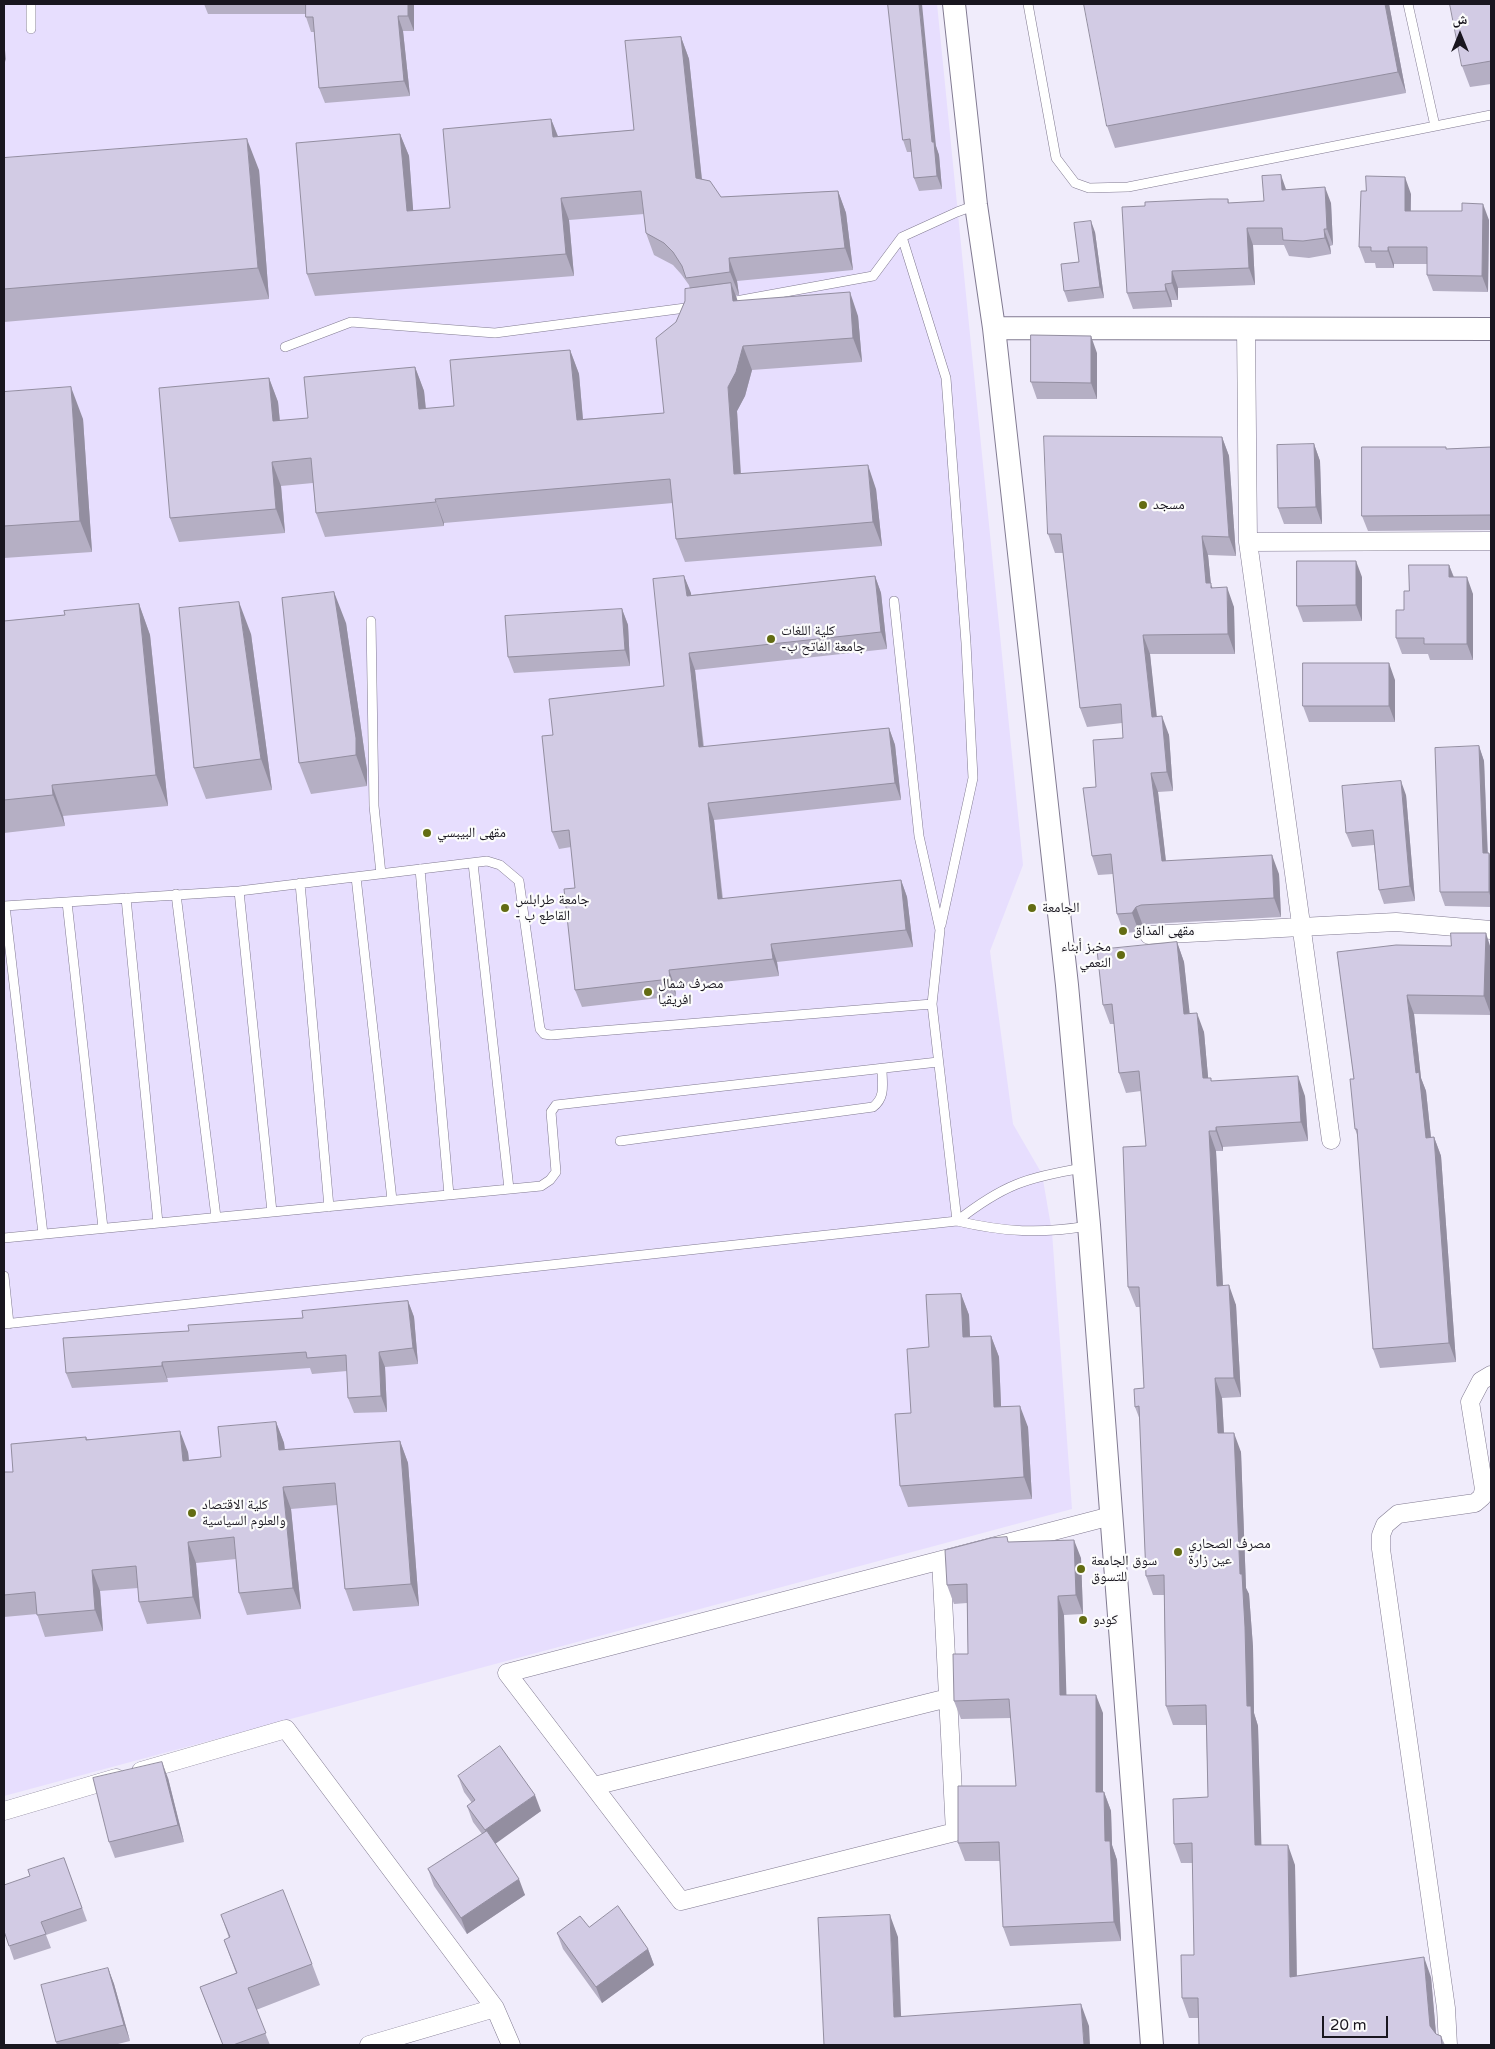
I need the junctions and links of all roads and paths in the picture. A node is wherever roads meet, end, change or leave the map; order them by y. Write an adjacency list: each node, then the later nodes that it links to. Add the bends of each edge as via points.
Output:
1 (31, 4): 5 (lane)
2 (954, 4): 8 (street)
3 (1028, 4): 7 (lane, via 1056,158 1075,183 1089,188 1128,187)
4 (1408, 4): 7 (lane)
5 (31, 30)
6 (1491, 115): 7 (lane)
7 (1435, 126)
8 (976, 205): 9 (lane); 12 (street)
9 (902, 236): 10 (lane, via 874,276); 31 (lane, via 946,378 966,643 973,778)
10 (726, 302)
11 (707, 305): 15 (lane, via 495,333 351,322)
12 (994, 328): 13 (street); 39 (street, via 1067,985)
13 (1246, 328): 14 (street); 17 (street)
14 (1491, 329)
15 (285, 347)
16 (1491, 541): 17 (street)
17 (1248, 542): 30 (street)
18 (894, 601): 31 (lane, via 919,836)
19 (371, 621): 22 (lane, via 374,806)
20 (473, 863): 21 (lane); 34 (lane, via 487,861 500,865 519,881 540,1029 544,1034); 40 (lane)
21 (420, 869): 22 (lane); 41 (lane)
22 (381, 874): 23 (lane)
23 (356, 877): 24 (lane); 42 (lane)
24 (300, 883): 25 (lane); 43 (lane)
25 (239, 891): 26 (lane); 44 (lane)
26 (176, 894): 27 (lane); 45 (lane)
27 (126, 898): 28 (lane); 47 (lane)
28 (67, 902): 29 (lane); 49 (lane)
29 (4, 906): 50 (lane)
30 (1300, 926): 32 (street, via 1396,922); 33 (street); 37 (street)
31 (940, 930): 34 (lane)
32 (1491, 930)
33 (1149, 935)
34 (932, 1004): 35 (lane)
35 (938, 1062): 36 (lane); 46 (lane)
36 (882, 1069): 38 (lane, via 880,1102 872,1107); 40 (lane, via 556,1105 550,1112 556,1172 541,1186)
37 (1331, 1140)
38 (620, 1141)
39 (1084, 1168): 46 (lane, via 1042,1174 1011,1185); 48 (street)
40 (509, 1189): 41 (lane)
41 (450, 1195): 42 (lane)
42 (392, 1200): 43 (lane)
43 (329, 1207): 44 (lane)
44 (272, 1212): 45 (lane)
45 (216, 1217): 47 (lane)
46 (957, 1221): 48 (lane, via 1020,1232 1052,1232); 53 (lane)
47 (158, 1223): 49 (lane)
48 (1090, 1226): 55 (street)
49 (103, 1228): 50 (lane)
50 (43, 1234): 51 (lane)
51 (4, 1238)
52 (4, 1276): 53 (lane)
53 (6, 1324)
54 (1491, 1375): 64 (street, via 1481,1382 1470,1402 1484,1489 1482,1497 1475,1503 1398,1514 1381,1534 1446,2008)
55 (1112, 1516): 56 (street); 63 (street)
56 (941, 1560): 57 (street); 58 (street, via 506,1673)
57 (948, 1698): 58 (street); 58 (street, via 955,1832 681,1901)
58 (594, 1786)
59 (4, 1811): 60 (street, via 286,1729)
60 (495, 2008): 61 (street); 62 (street)
61 (369, 2045)
62 (511, 2045)
63 (1152, 2045)
64 (1448, 2045)

